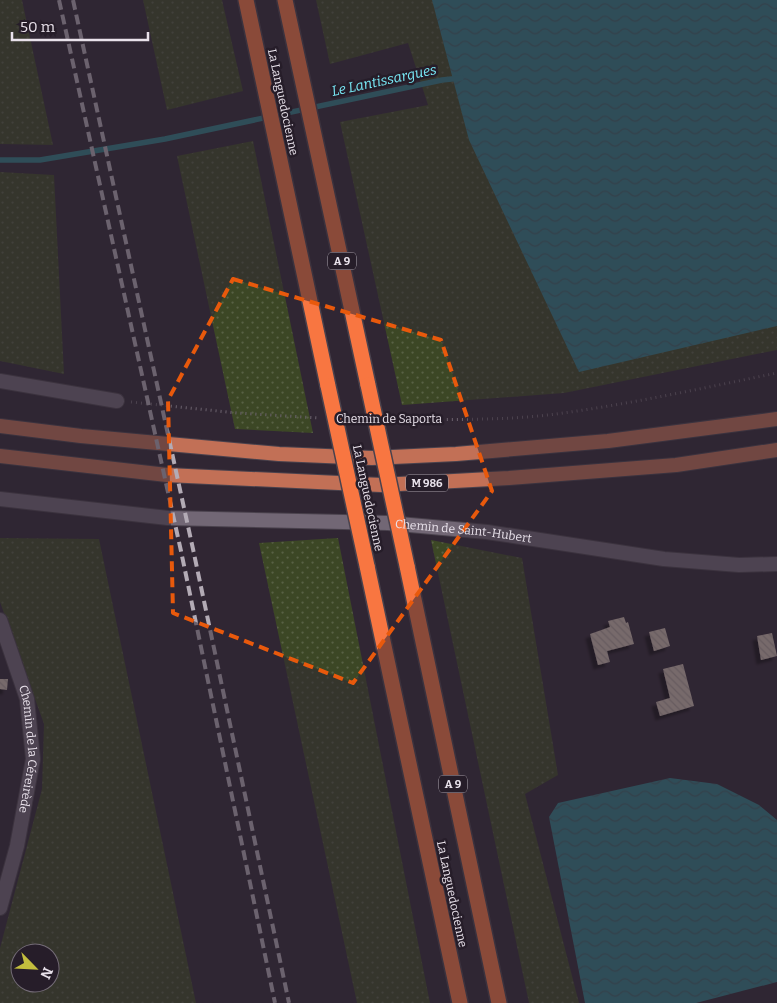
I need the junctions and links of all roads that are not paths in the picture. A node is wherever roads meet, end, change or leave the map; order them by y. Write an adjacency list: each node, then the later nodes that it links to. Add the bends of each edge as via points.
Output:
1 (246, 0): 13 (highway, La Languedocienne, bridge)
2 (285, 0): 14 (highway, La Languedocienne / A 9, bridge)
3 (0, 381): 4 (street)
4 (118, 401)
5 (777, 419): 6 (main road, M 986, via 608,441 372,458 242,451)
6 (0, 426)
7 (777, 450): 8 (main road, M 986, via 666,465 382,485 167,475)
8 (0, 456)
9 (0, 499): 10 (street, Chemin de Saint-Hubert, via 168,518 388,523 487,532 664,559 738,565)
10 (777, 564)
11 (0, 620): 12 (street, Chemin de la Céreirède, via 27,699 33,759 17,846)
12 (0, 908)
13 (460, 1003)
14 (500, 1003)

